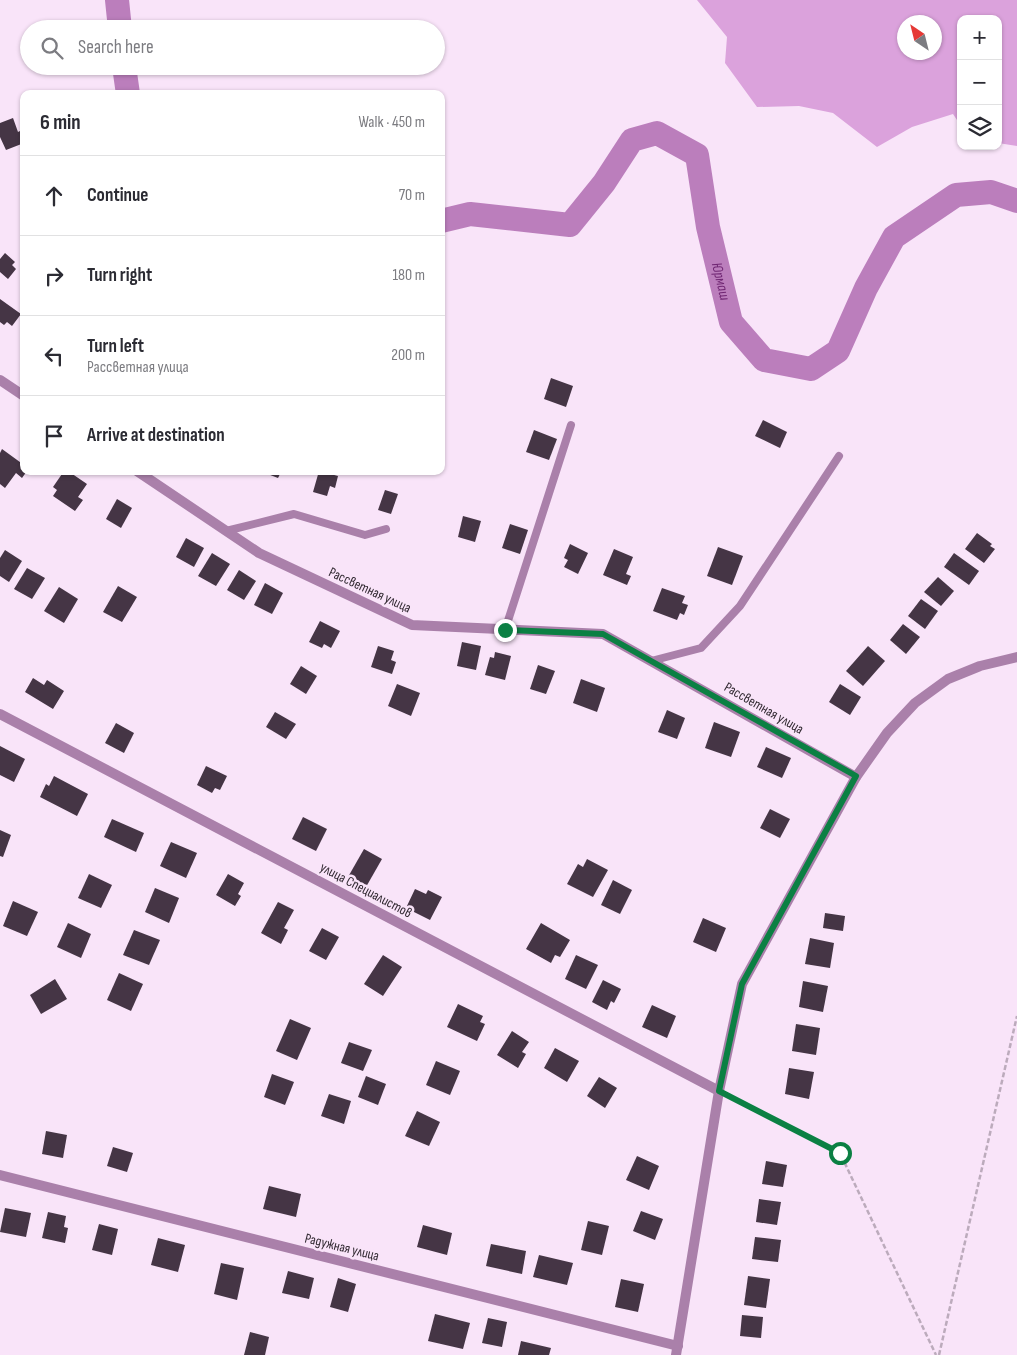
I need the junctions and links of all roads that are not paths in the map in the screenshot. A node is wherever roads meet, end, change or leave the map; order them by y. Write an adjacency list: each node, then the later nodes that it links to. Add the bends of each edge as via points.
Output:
1 (0, 380): 2 (street)
2 (20, 393)
3 (571, 425): 8 (lane)
4 (839, 456): 10 (lane, via 740,606 701,648)
5 (142, 475): 7 (street, Рассветная улица)
6 (386, 529): 7 (lane, via 365,535 294,514)
7 (226, 531): 8 (street, Рассветная улица, via 259,553 412,625)
8 (505, 630): 10 (street, Рассветная улица, via 603,634)
9 (1017, 657): 12 (street, via 980,666 948,680 916,703 886,732)
10 (652, 661): 12 (street, Рассветная улица)
11 (0, 714): 13 (street, улица Специалистов)
12 (856, 776): 13 (street, via 742,984)
13 (719, 1091): 15 (street)
14 (0, 1175): 15 (street, Радужная улица)
15 (677, 1350)

